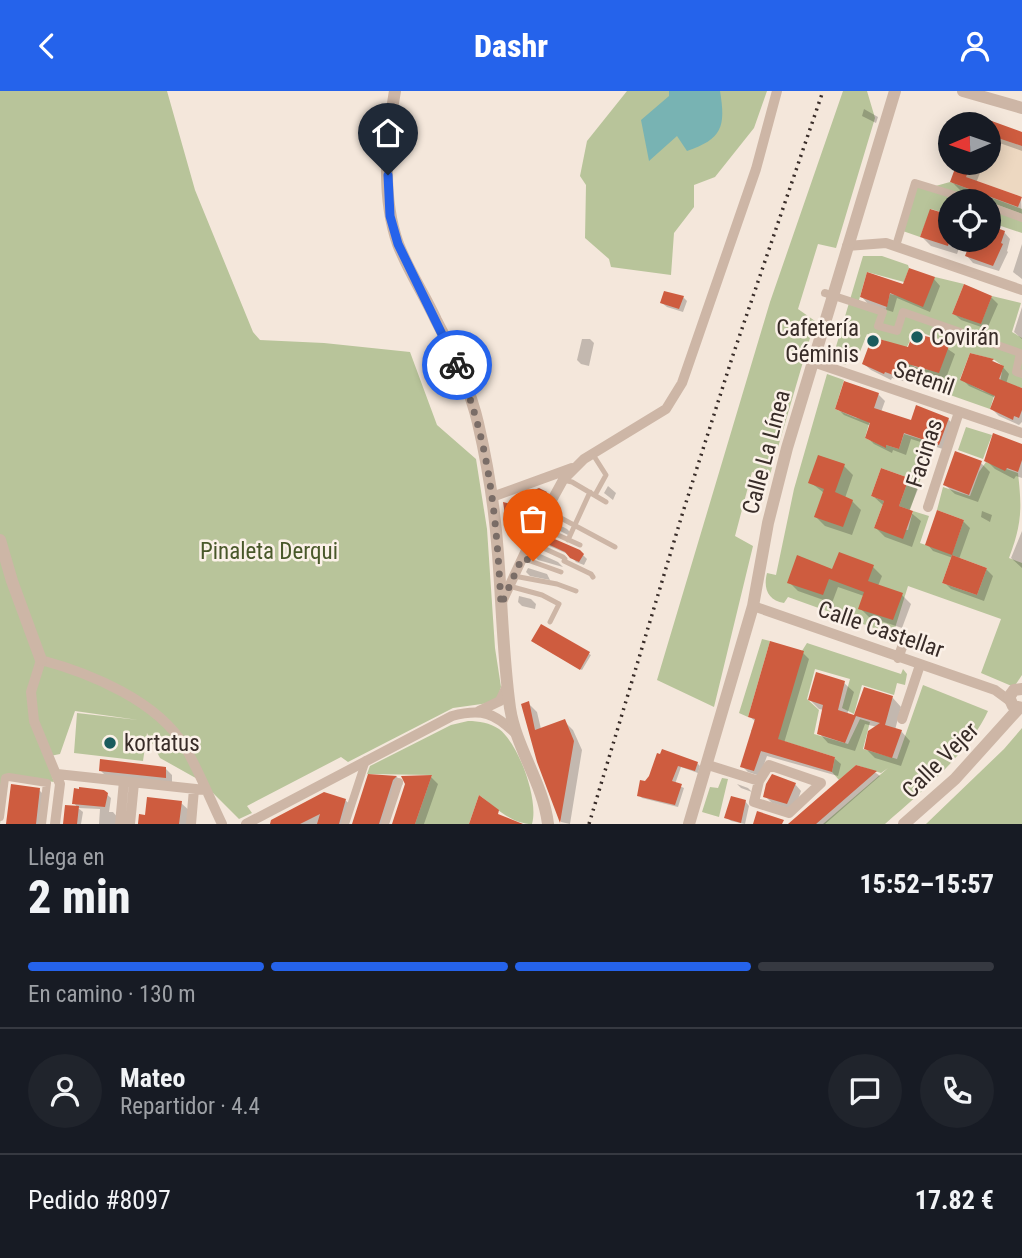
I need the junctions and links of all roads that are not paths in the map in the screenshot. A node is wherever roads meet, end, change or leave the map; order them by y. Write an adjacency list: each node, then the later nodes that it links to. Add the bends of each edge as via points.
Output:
1 (395, 91): 21 (street, via 387,159 390,216 398,244 465,384 478,421)
2 (778, 91): 17 (street, via 682,383 666,409)
3 (963, 91): 5 (street)
4 (896, 92): 9 (street, Calle La Línea)
5 (1022, 108)
6 (938, 190): 10 (street, via 915,183)
7 (1001, 211): 8 (street)
8 (1022, 218)
9 (848, 246): 10 (street); 12 (street, Calle La Línea)
10 (896, 246): 11 (street)
11 (1022, 290)
12 (829, 294): 13 (street, Calle La Línea); 14 (street, via 883,312 878,326 897,331 903,311 1020,353 1016,372)
13 (813, 362): 15 (street, Setenil); 38 (street, Calle La Línea, via 778,483)
14 (1022, 374)
15 (959, 412): 16 (street, Setenil); 23 (street, Facinas)
16 (1022, 433)
17 (592, 453): 18 (street); 20 (lane, via 606,475)
18 (574, 467): 19 (street); 21 (street)
19 (563, 480): 20 (lane); 24 (street)
20 (593, 494): 22 (lane); 25 (lane)
21 (492, 497): 37 (street)
22 (606, 502)
23 (928, 507)
24 (546, 510): 25 (lane); 26 (street)
25 (574, 525): 28 (lane); 31 (lane)
26 (538, 526): 28 (lane); 29 (street)
27 (0, 540): 42 (street)
28 (568, 540): 30 (lane)
29 (530, 542): 32 (street); 34 (lane)
30 (580, 545)
31 (615, 547)
32 (522, 558): 33 (lane); 35 (street)
33 (561, 572)
34 (593, 577)
35 (512, 581): 36 (lane, via 557,584); 37 (street); 39 (lane, via 559,604)
36 (576, 591)
37 (501, 605): 44 (street)
38 (753, 606): 41 (street, Calle Castellar); 53 (street, Calle La Línea)
39 (550, 622)
40 (904, 642): 41 (street)
41 (898, 658): 43 (street, Calle Castellar)
42 (41, 660): 54 (street, via 31,692 34,721); 58 (street, via 103,683 158,716 185,746)
43 (920, 665): 45 (street, Calle Castellar); 50 (street)
44 (508, 684): 46 (street); 47 (street)
45 (1017, 696): 71 (street, Calle Vejer, via 1005,724 955,779)
46 (494, 705): 47 (street); 48 (street)
47 (510, 708): 49 (street); 51 (street)
48 (476, 712): 49 (street); 52 (street, via 440,721)
49 (500, 718): 51 (street)
50 (902, 719)
51 (516, 735): 69 (street)
52 (366, 760): 66 (street); 67 (street)
53 (708, 765): 55 (street); 70 (street, Calle La Línea)
54 (57, 775): 56 (street); 61 (street)
55 (759, 781): 55 (street, via 754,802 789,813 821,783 769,765)
56 (129, 782): 58 (street); 62 (street); 63 (street)
57 (399, 782): 68 (street)
58 (200, 789): 64 (street); 65 (street)
59 (0, 817): 60 (street, via 5,778 47,783)
60 (42, 824)
61 (55, 824)
62 (120, 824)
63 (130, 824)
64 (191, 824)
65 (222, 824)
66 (246, 824)
67 (345, 824)
68 (386, 824)
69 (548, 824)
70 (689, 824)
71 (904, 824)

